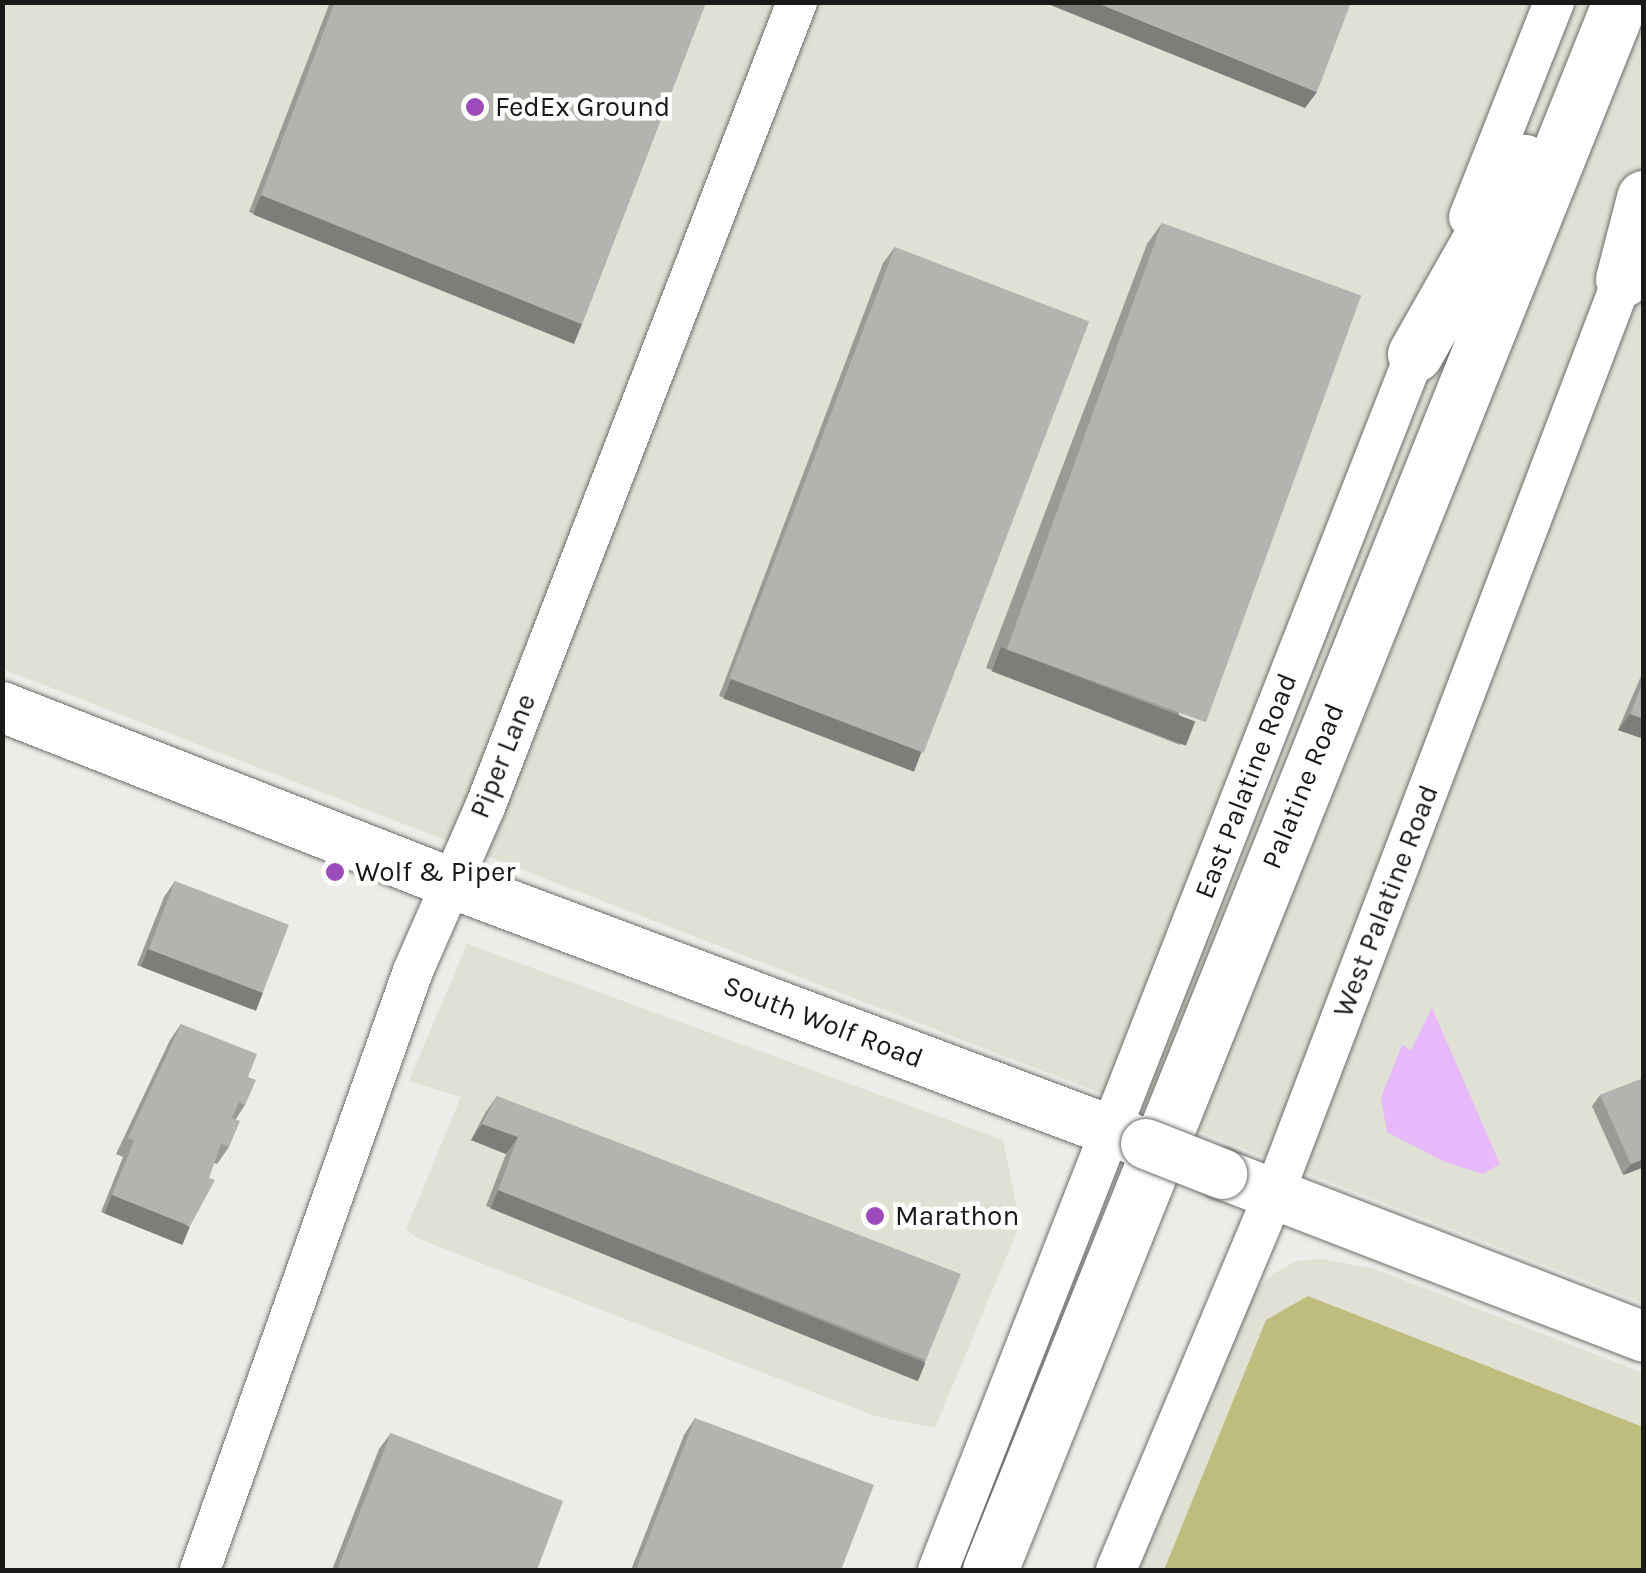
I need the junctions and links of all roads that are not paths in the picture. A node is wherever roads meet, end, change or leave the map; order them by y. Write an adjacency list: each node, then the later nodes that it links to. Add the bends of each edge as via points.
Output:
1 (797, 2): 10 (street, Piper Lane)
2 (1554, 2): 8 (street, East Palatine Road)
3 (1617, 2): 8 (highway); 16 (highway, Palatine Road)
4 (1644, 42): 17 (highway, Palatine Road)
5 (1644, 198): 7 (highway)
6 (1644, 226): 7 (street, West Palatine Road)
7 (1633, 282): 12 (street, West Palatine Road)
8 (1415, 354): 11 (street, East Palatine Road)
9 (2, 707): 10 (main road, South Wolf Road)
10 (451, 883): 11 (main road, South Wolf Road); 14 (street, Piper Lane, via 390,1032)
11 (1130, 1137): 12 (main road, South Wolf Road, bridge); 15 (street, East Palatine Road)
12 (1274, 1194): 13 (main road, South Wolf Road); 18 (street, West Palatine Road)
13 (1644, 1337)
14 (200, 1570)
15 (938, 1570)
16 (990, 1570)
17 (1030, 1570)
18 (1116, 1570)

